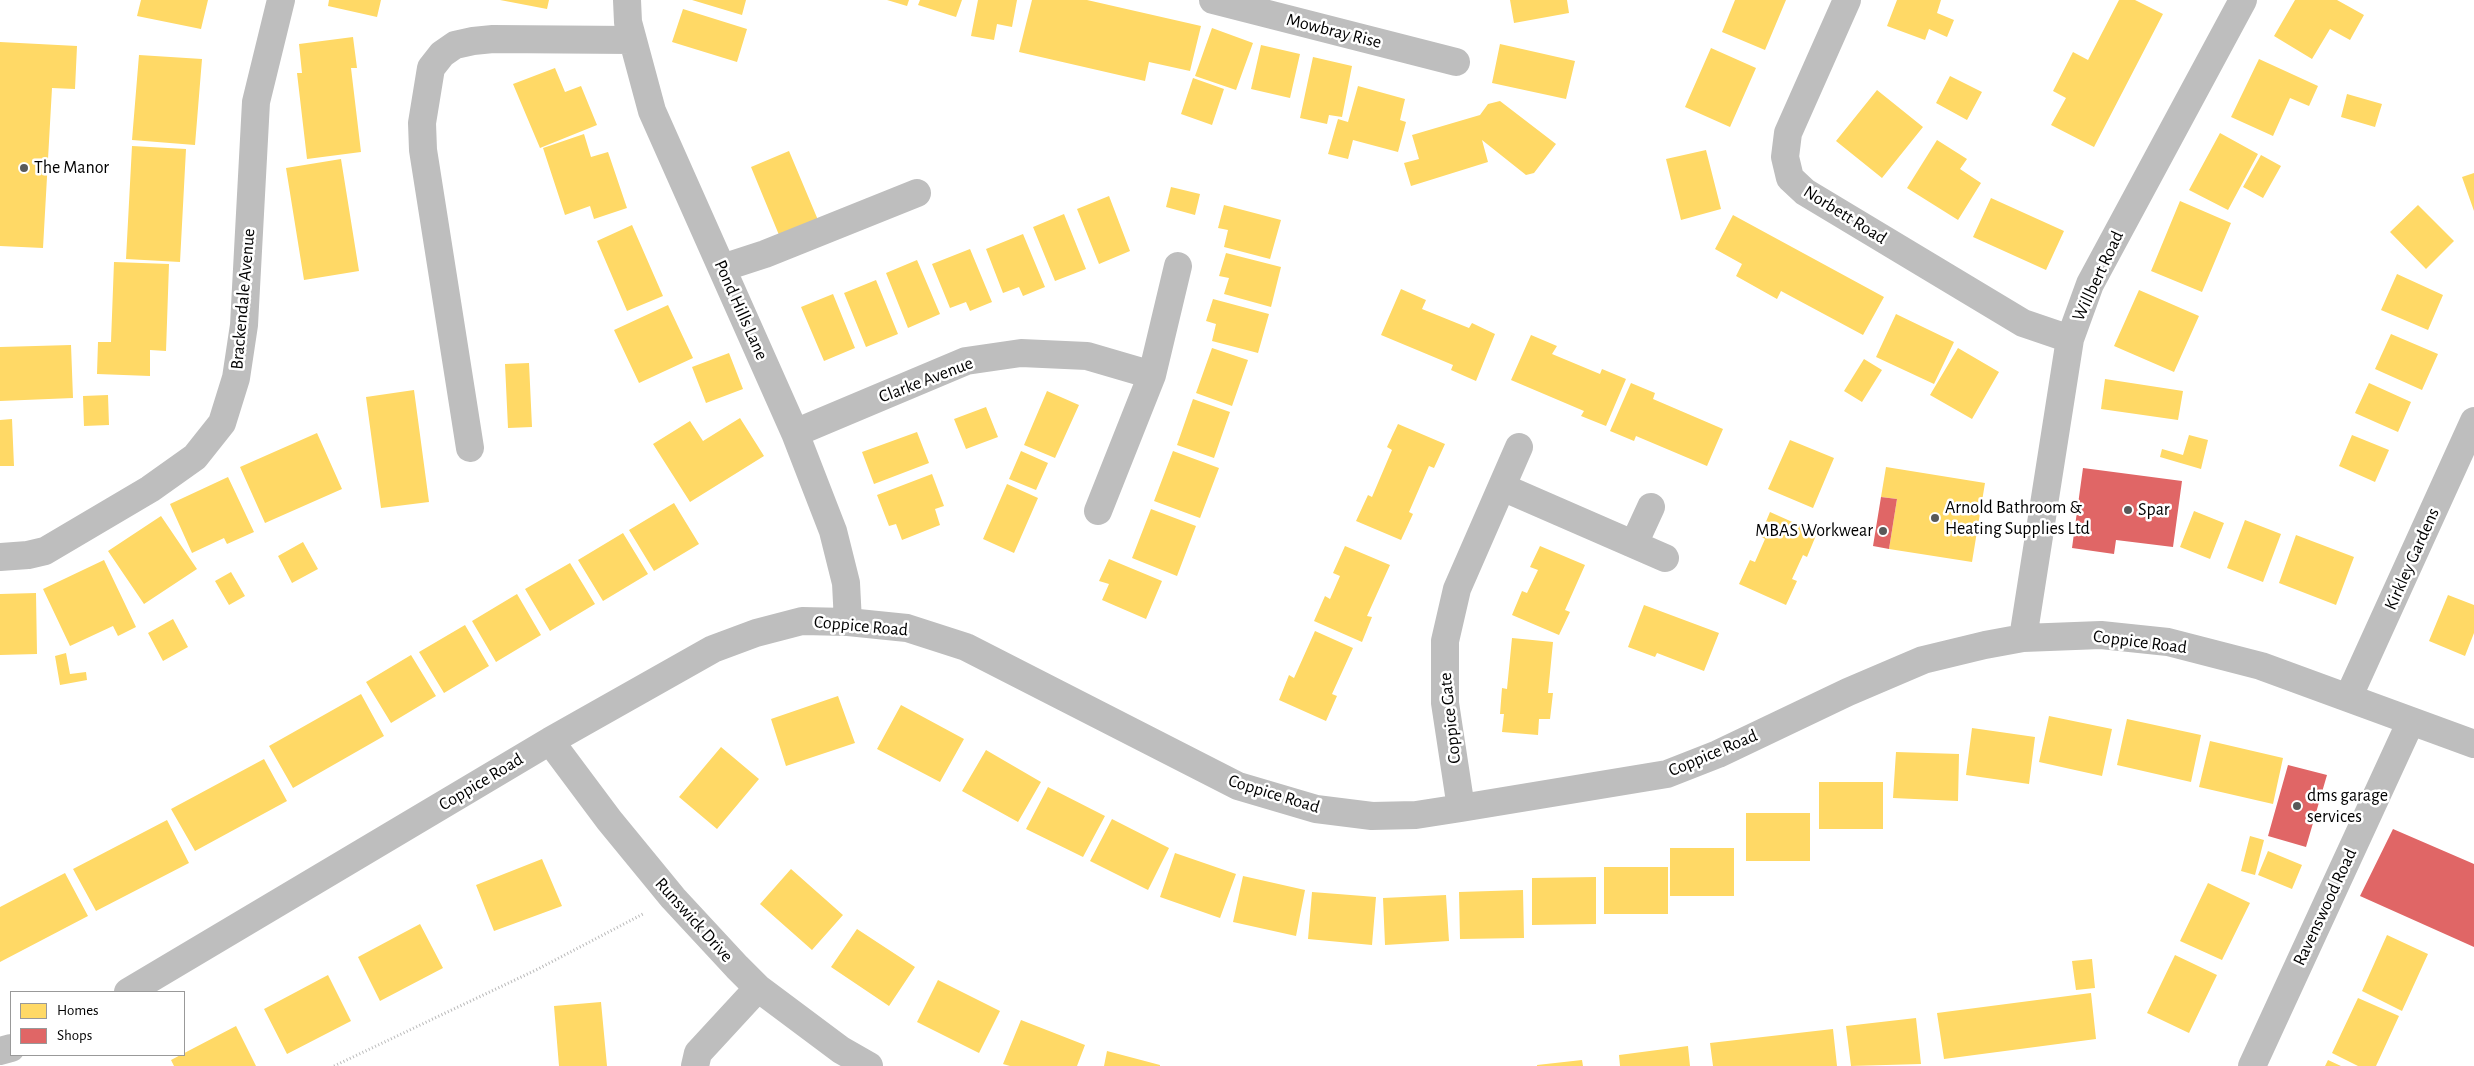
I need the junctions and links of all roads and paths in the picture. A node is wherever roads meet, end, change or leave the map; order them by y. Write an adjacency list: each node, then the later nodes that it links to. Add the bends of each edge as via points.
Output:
1 (281, 0): 21 (street, Brackendale Avenue, via 256,102 244,325 236,378 222,423 195,457 150,489 45,551)
2 (627, 0): 6 (street, Pond Hills Lane)
3 (1213, 0): 7 (street, Mowbray Rise)
4 (1847, 0): 11 (street, Norbett Road, via 1788,133 1785,157 1790,178 1805,192 2023,323)
5 (2243, 0): 11 (street, Willbert Road, via 2090,284)
6 (632, 40): 10 (street, Pond Hills Lane, via 652,111); 15 (street, via 473,41 455,45 430,68 422,123 423,150)
7 (1456, 62)
8 (917, 193): 10 (street)
9 (1178, 266): 12 (street)
10 (722, 268): 14 (street, Pond Hills Lane)
11 (2070, 339): 24 (street, Willbert Road)
12 (1152, 375): 14 (street, Clarke Avenue, via 1087,356 1021,353 966,361); 19 (street)
13 (2474, 421): 25 (street, Kirkley Gardens)
14 (795, 433): 23 (street, Pond Hills Lane, via 833,531 846,583)
15 (470, 448)
16 (1519, 448): 17 (street, Coppice Gate)
17 (1502, 487): 20 (street); 29 (street, Coppice Gate, via 1457,589 1445,641 1445,703)
18 (1651, 507): 20 (street)
19 (1098, 510)
20 (1634, 544): 22 (street)
21 (0, 557)
22 (1665, 558)
23 (848, 622): 27 (street, Coppice Road, via 802,621 713,649); 29 (street, Coppice Road, via 907,628 966,647 1238,786 1316,809 1372,816 1416,815)
24 (2023, 638): 25 (street, Coppice Road, via 2101,635 2168,642 2261,666); 29 (street, Coppice Road, via 1923,660 1667,774)
25 (2349, 696): 26 (street, Coppice Road)
26 (2412, 720): 28 (street, Coppice Road); 36 (street, Ravenswood Road)
27 (550, 741): 30 (street, Runswick Drive); 32 (street, Coppice Road)
28 (2474, 744)
29 (1461, 808)
30 (673, 898): 31 (street, Runswick Drive); 33 (path, via 538,969)
31 (758, 988): 34 (street, via 698,1053); 35 (street, Runswick Drive, via 841,1050)
32 (130, 991)
33 (334, 1066)
34 (695, 1066)
35 (870, 1066)
36 (2252, 1066)

